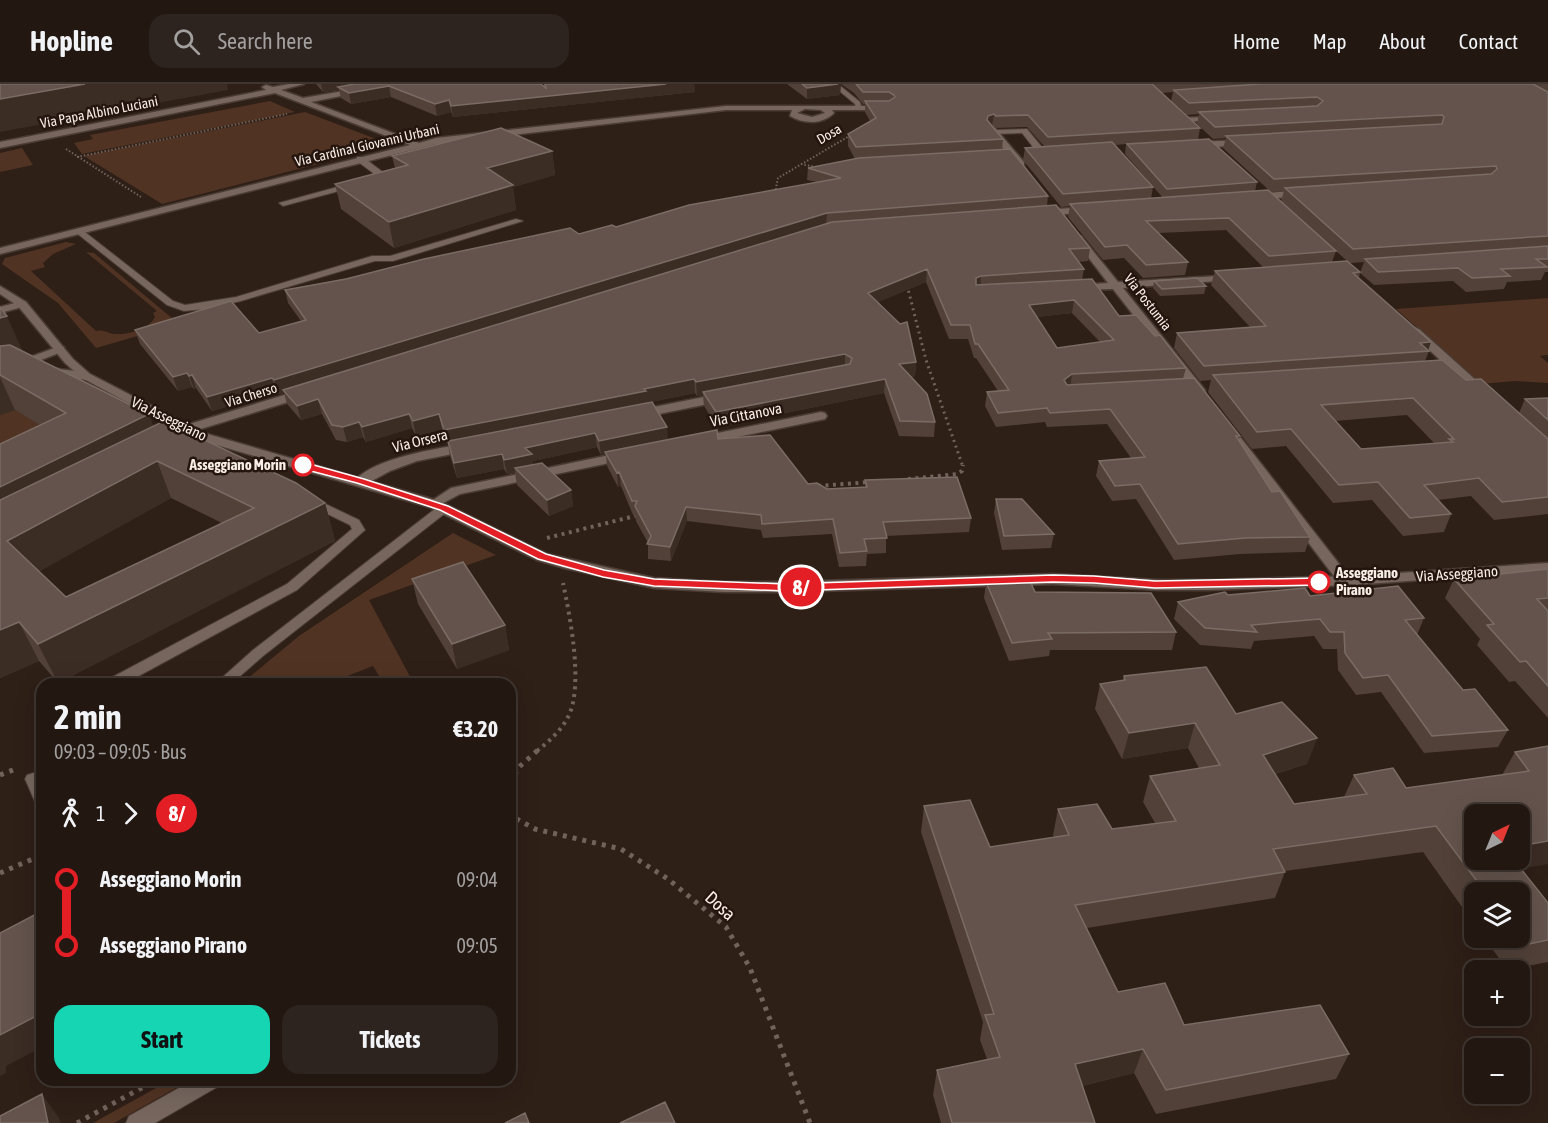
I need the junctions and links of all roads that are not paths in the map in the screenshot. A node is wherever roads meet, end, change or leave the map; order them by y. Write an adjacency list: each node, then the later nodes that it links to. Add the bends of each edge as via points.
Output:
1 (258, 84): 5 (street)
2 (300, 84): 5 (street, Via Papa Albino Luciani)
3 (397, 84): 6 (street)
4 (834, 84): 10 (lane)
5 (272, 90): 6 (street); 20 (street, Via Papa Albino Luciani)
6 (301, 101): 21 (street)
7 (805, 107): 8 (street); 9 (street); 13 (street)
8 (747, 108): 13 (street); 17 (street, Via Cardinal Giovanni Urbani)
9 (824, 108): 10 (street); 13 (street, via 830,113 820,119)
10 (859, 108): 11 (street)
11 (888, 108)
12 (1176, 112): 15 (street)
13 (794, 115)
14 (1231, 117): 15 (street)
15 (1184, 120): 22 (street)
16 (994, 131): 26 (lane, via 1024,131); 27 (street)
17 (492, 134): 19 (lane); 21 (street, Via Cardinal Giovanni Urbani)
18 (1255, 142): 22 (street)
19 (505, 144)
20 (0, 145)
21 (417, 145): 28 (street, Via Cardinal Giovanni Urbani)
22 (1211, 145): 23 (street); 24 (street)
23 (1181, 146)
24 (1220, 152)
25 (1055, 153): 26 (street)
26 (1043, 154): 27 (street)
27 (1010, 156): 29 (street)
28 (360, 159): 33 (lane, via 381,177); 38 (street, Via Cardinal Giovanni Urbani)
29 (1028, 173)
30 (1311, 193): 31 (street)
31 (1250, 197)
32 (1047, 199): 35 (street, Via Postumia)
33 (283, 203)
34 (1104, 209): 35 (street)
35 (1057, 212): 36 (street); 41 (street, Via Postumia)
36 (1034, 214)
37 (519, 221): 38 (lane, via 390,259 375,258 238,299 194,308 170,303)
38 (78, 231): 39 (street, Via Cardinal Giovanni Urbani)
39 (0, 251)
40 (1244, 276): 41 (street)
41 (1115, 285): 42 (street); 53 (street, Via Postumia)
42 (1072, 288)
43 (0, 289): 44 (street, Via Asseggiano)
44 (22, 304): 45 (street); 47 (street, Via Asseggiano)
45 (0, 310)
46 (1406, 323): 52 (street, via 1451,369)
47 (60, 349): 48 (street); 49 (street, Via Asseggiano)
48 (0, 374): 49 (street)
49 (86, 376): 56 (street, Via Asseggiano)
50 (312, 390): 56 (street, Via Cherso)
51 (741, 394): 54 (street)
52 (1490, 400)
53 (1209, 404)
54 (625, 416)
55 (821, 416): 60 (street, Via Cittanova)
56 (187, 429): 58 (street, Via Asseggiano)
57 (1231, 432): 69 (street)
58 (200, 436): 61 (lane); 62 (street, Via Asseggiano)
59 (487, 443): 65 (street, Via Orsera, via 384,467)
60 (684, 444)
61 (184, 447)
62 (254, 452): 64 (lane); 65 (street, Via Asseggiano)
63 (638, 453): 67 (street, via 456,491)
64 (246, 466)
65 (361, 481): 67 (street, Via Asseggiano)
66 (300, 496): 70 (lane, via 355,523 359,530 291,587)
67 (439, 506): 69 (street, Via Asseggiano, via 542,557 654,583 785,587 1053,579 1155,585); 71 (lane)
68 (1548, 567): 69 (street, Via Asseggiano)
69 (1345, 580)
70 (123, 678)
71 (229, 678)
72 (33, 779): 73 (lane)
73 (36, 786)
74 (201, 1086): 75 (lane)
75 (136, 1123)

